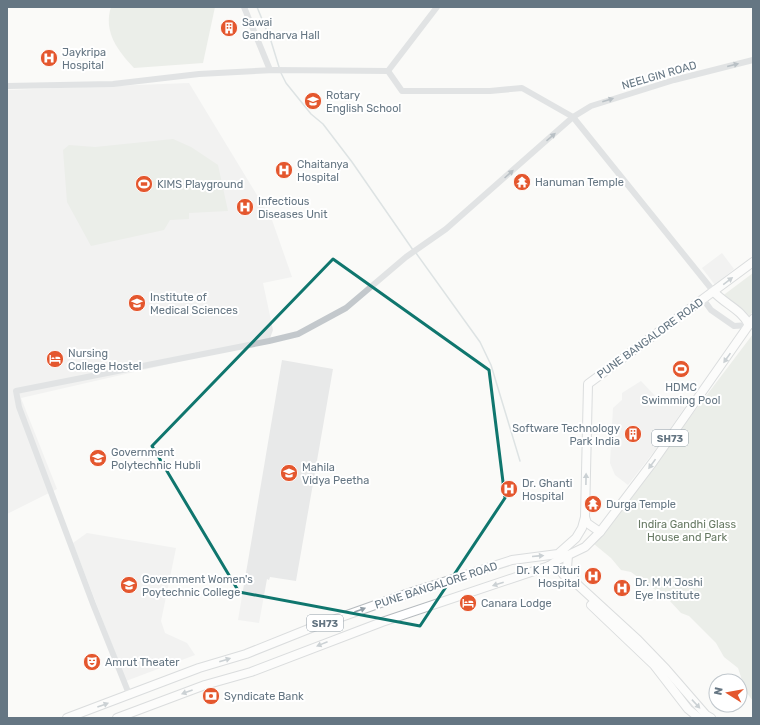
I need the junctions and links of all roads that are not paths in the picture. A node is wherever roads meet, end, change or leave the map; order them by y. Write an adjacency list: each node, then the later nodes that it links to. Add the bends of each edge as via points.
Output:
1 (244, 7): 4 (street)
2 (437, 7): 5 (street)
3 (753, 60): 7 (street, NEELGIN ROAD, one-way to 3, via 591,106 674,80)
4 (272, 70): 5 (street); 6 (street, via 198,74 113,84)
5 (388, 71): 7 (street, via 402,92 522,88)
6 (7, 86)
7 (573, 117): 9 (street); 18 (street, NEELGIN ROAD, one-way to 7, via 19,407 16,391 298,334 346,308 406,257 446,229)
8 (753, 262): 9 (main road, PUNE BANGALORE ROAD / SH73, one-way to 8)
9 (714, 292): 10 (main road, PUNE BANGALORE ROAD / SH73); 11 (main road)
10 (703, 299): 11 (street, via 711,310 734,326); 12 (main road, PUNE BANGALORE ROAD / SH73, one-way to 10, via 588,384)
11 (752, 323): 13 (main road, SH73, one-way to 13)
12 (585, 517): 13 (main road, via 587,523); 15 (main road, PUNE BANGALORE ROAD / SH73, via 576,538)
13 (600, 532): 14 (main road, PUNE BANGALORE ROAD / SH73, via 585,547)
14 (568, 555): 15 (main road, PUNE BANGALORE ROAD / SH73); 17 (main road)
15 (558, 557): 16 (main road, PUNE BANGALORE ROAD / SH73); 17 (main road); 18 (main road, PUNE BANGALORE ROAD / SH73, one-way to 15, via 246,654 316,626 512,560)
16 (550, 566): 17 (main road, via 558,568); 20 (main road, PUNE BANGALORE ROAD / SH73, one-way to 20, via 388,620 262,668 212,683)
17 (569, 578): 21 (main road, via 600,614 654,665 688,709); 22 (main road, one-way to 22, via 638,640 706,715)
18 (129, 694): 19 (main road, PUNE BANGALORE ROAD / SH73, one-way to 18)
19 (67, 718)
20 (117, 718)
21 (699, 718)
22 (712, 718)

